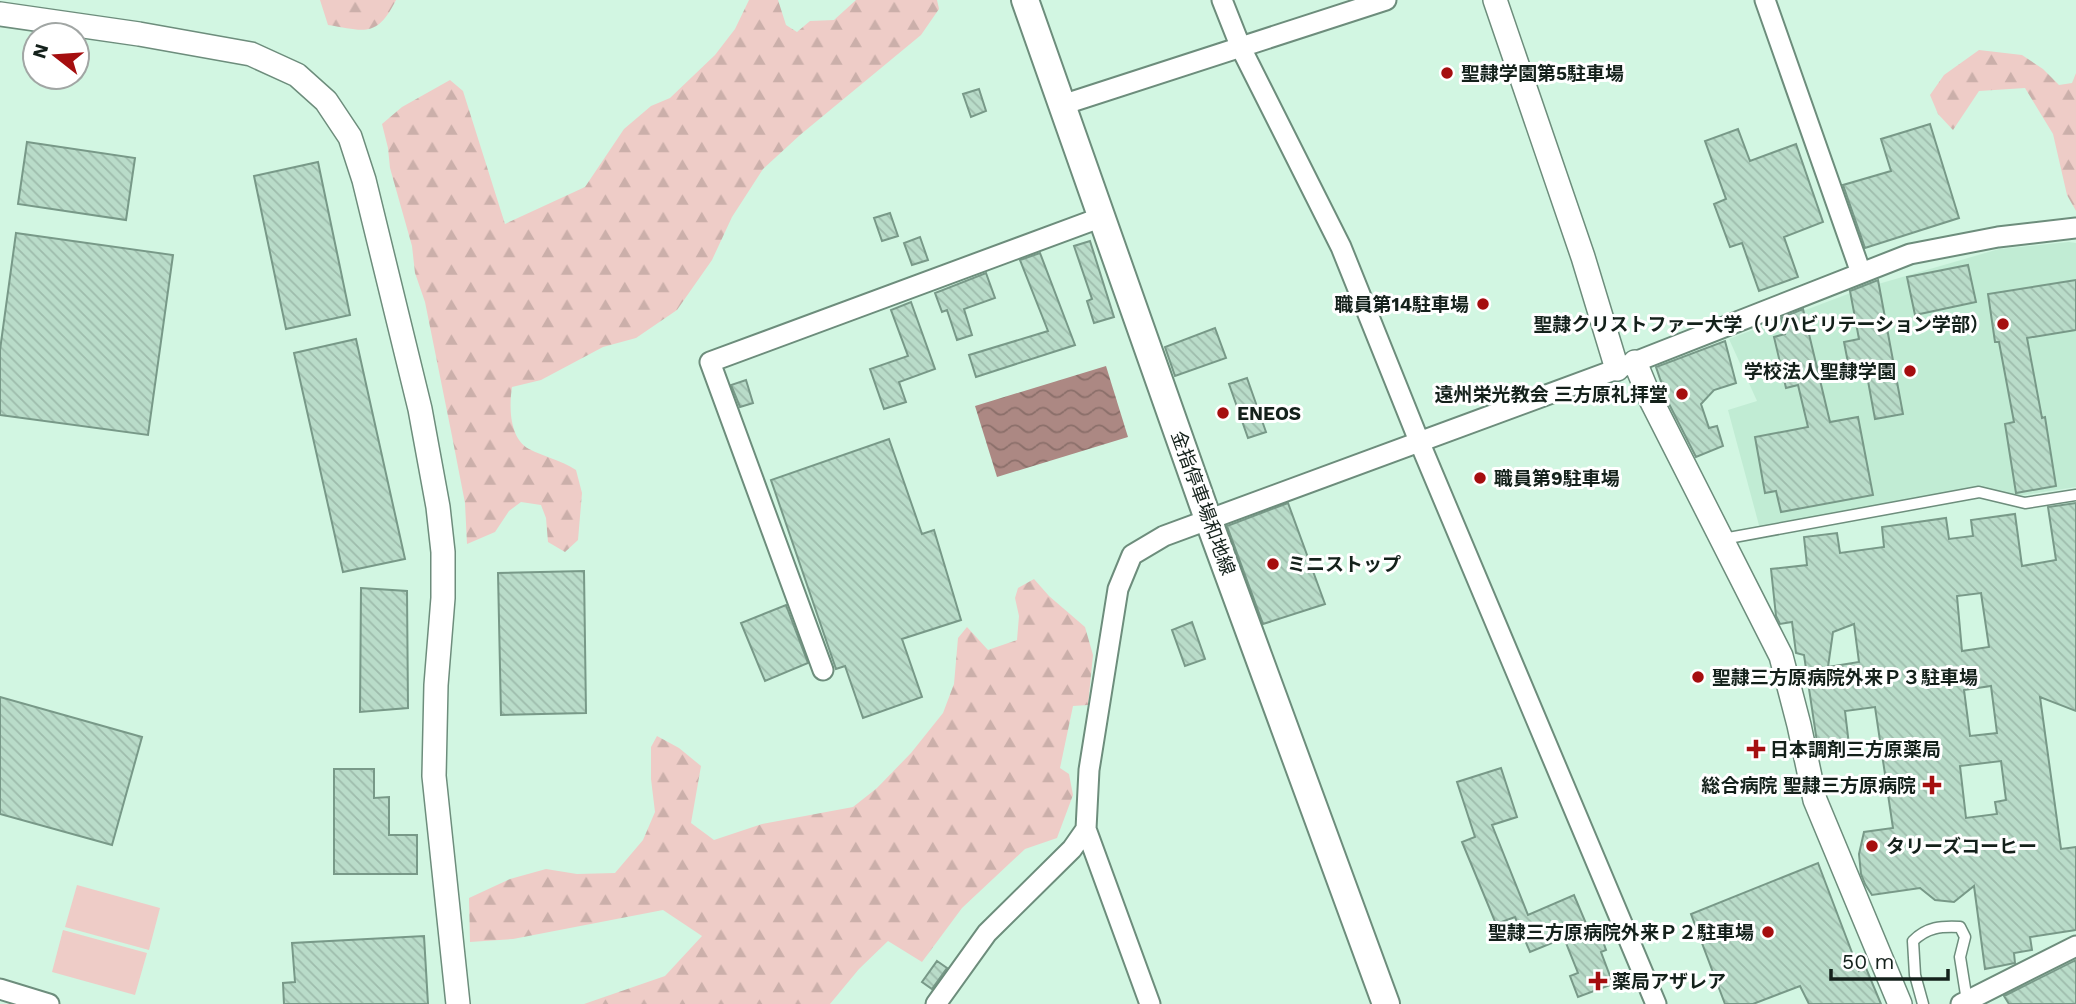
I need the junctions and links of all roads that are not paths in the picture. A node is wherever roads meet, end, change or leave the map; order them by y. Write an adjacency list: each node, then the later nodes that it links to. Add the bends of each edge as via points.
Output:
1 (1025, 0): 8 (main road, 金指停車場和地線)
2 (1222, 0): 7 (street)
3 (1386, 0): 7 (street)
4 (1495, 0): 12 (street, via 1583,257)
5 (1765, 0): 11 (street)
6 (0, 14): 23 (street, via 251,54 297,75 326,101 350,137 420,409 438,507 443,587 434,776)
7 (1241, 47): 8 (street); 13 (street, via 1341,247)
8 (1062, 105): 9 (main road, 金指停車場和地線)
9 (1102, 217): 15 (main road, 金指停車場和地線); 17 (street, via 710,362)
10 (2076, 228): 11 (street, via 1910,254)
11 (1861, 272): 12 (street)
12 (1626, 365): 13 (street); 16 (street, via 1649,396)
13 (1419, 441): 15 (street); 27 (street)
14 (2076, 495): 16 (lane, via 2025,503 1979,492)
15 (1208, 519): 18 (street, via 1132,555 1118,589 1089,770); 26 (main road, 金指停車場和地線)
16 (1723, 539): 28 (street, via 1781,656 1815,800)
17 (823, 670)
18 (1086, 829): 24 (street, via 1072,849 987,933); 25 (street)
19 (2076, 946): 21 (street)
20 (0, 989): 22 (street)
21 (1964, 1002): 29 (lane, via 1960,957 1965,937 1960,928 1949,927 1923,931 1913,941)
22 (49, 1004)
23 (457, 1004)
24 (936, 1004)
25 (1150, 1004)
26 (1386, 1004)
27 (1656, 1004)
28 (1900, 1004)
29 (1923, 1004)

